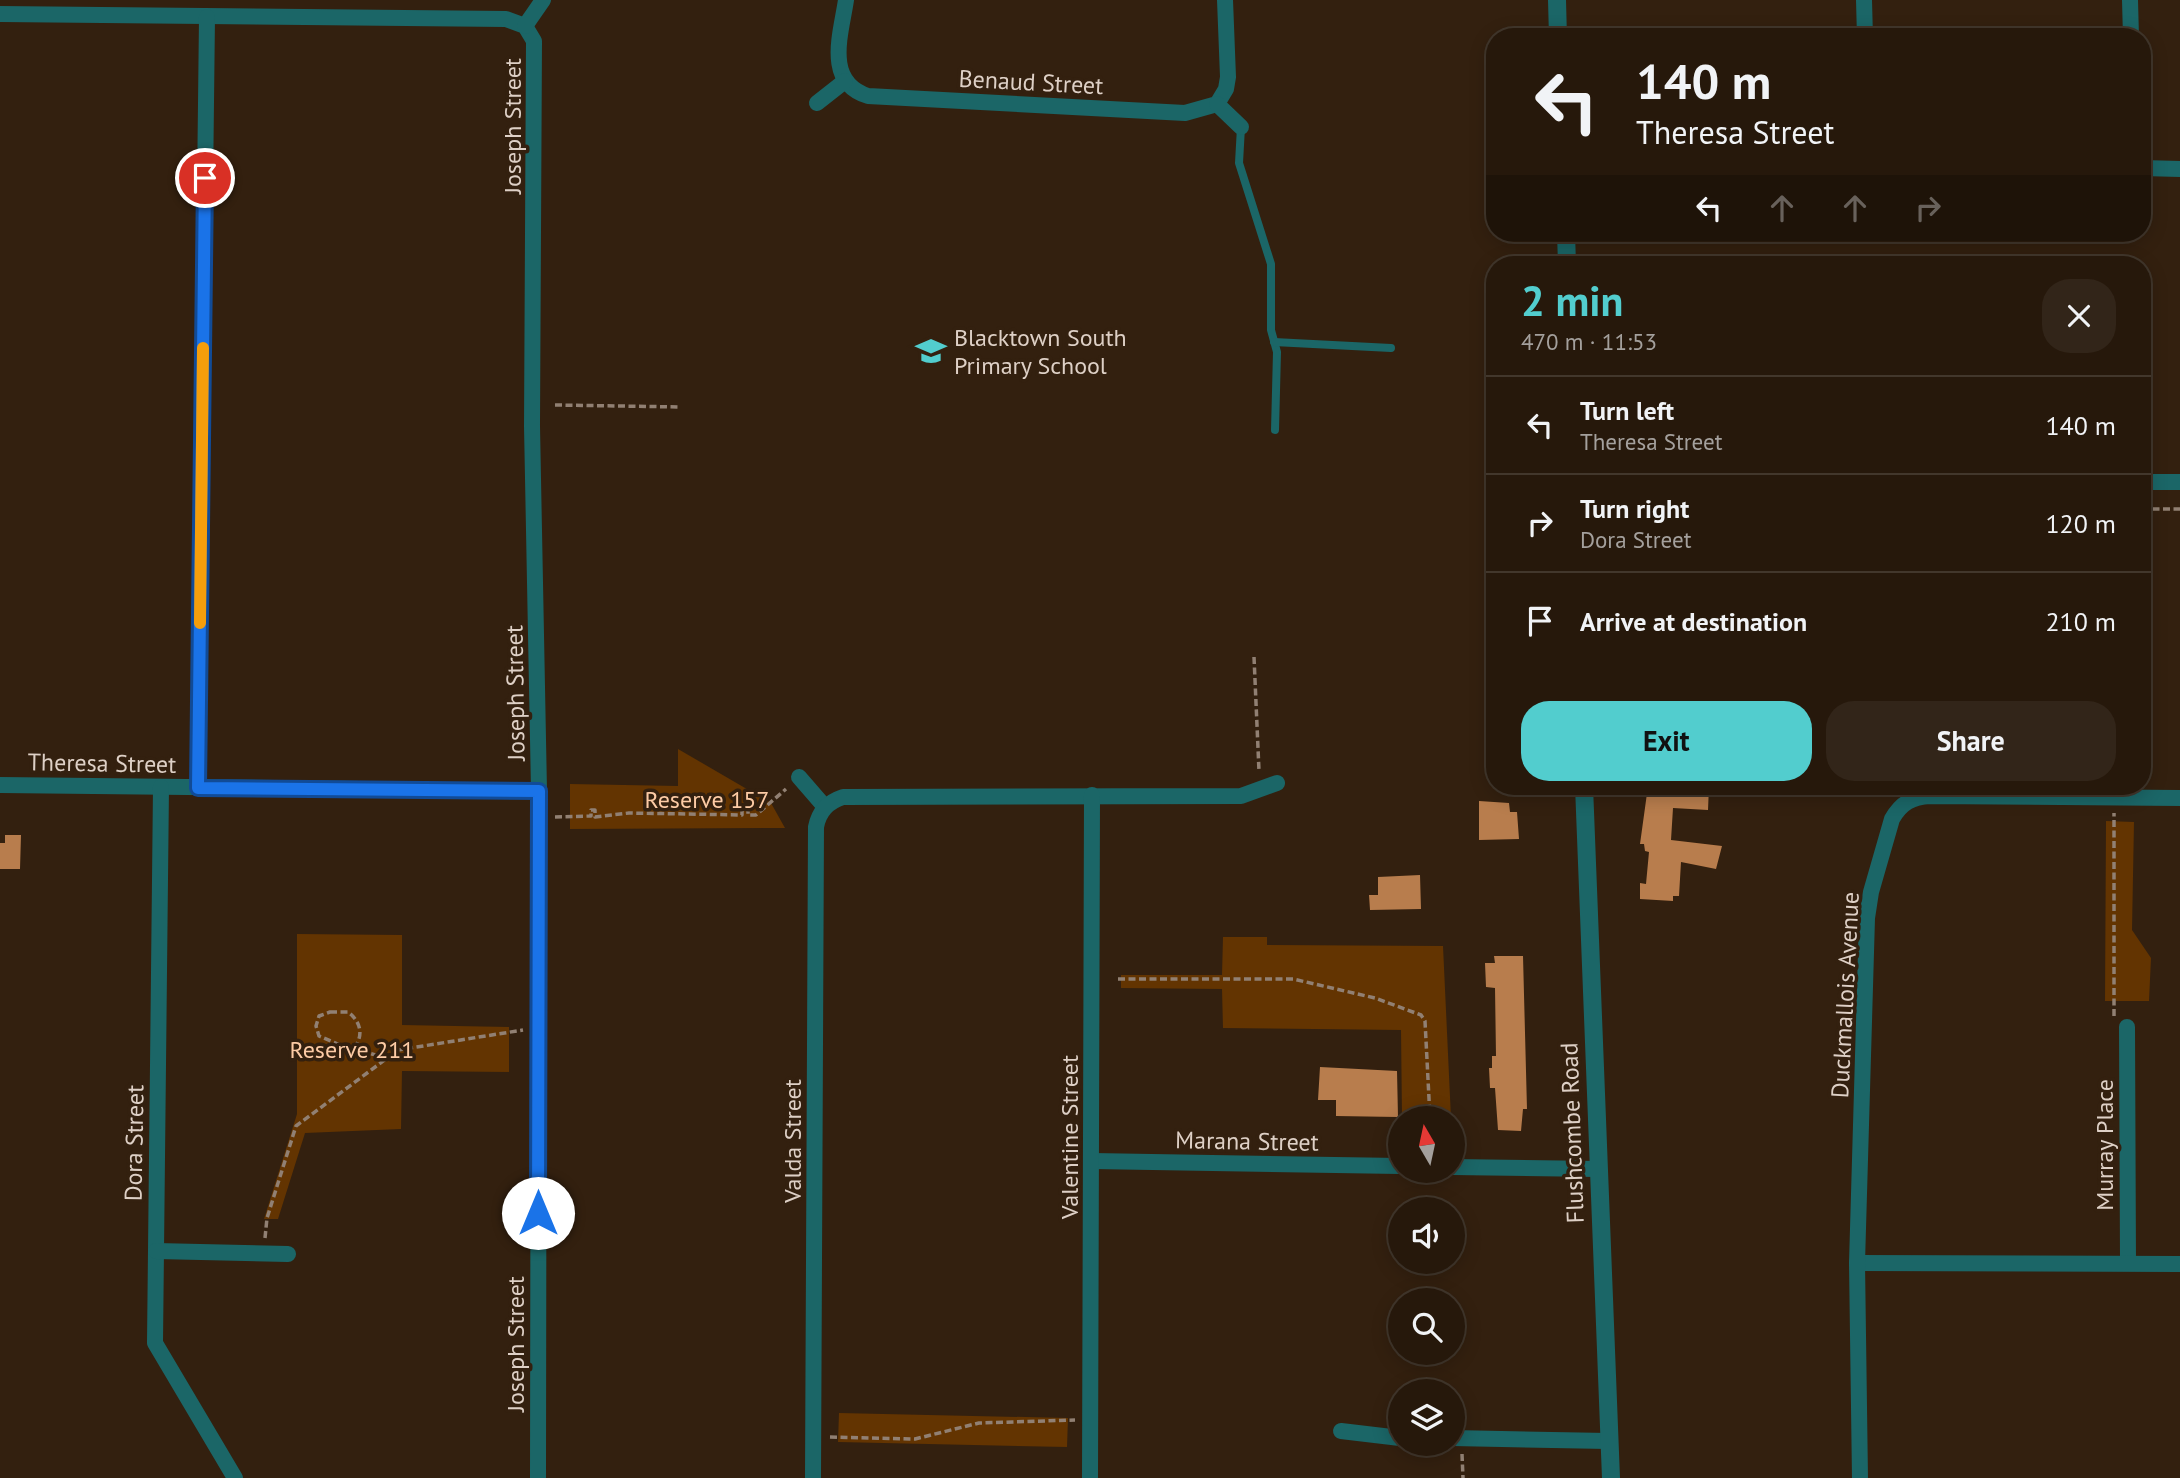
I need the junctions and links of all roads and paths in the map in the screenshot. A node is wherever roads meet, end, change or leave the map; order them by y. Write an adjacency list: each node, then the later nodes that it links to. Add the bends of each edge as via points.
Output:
1 (217, 0): 9 (street)
2 (542, 0): 10 (street, Joseph Street)
3 (846, 0): 14 (street, via 838,63)
4 (1225, 0): 16 (street, via 1228,77)
5 (1557, 0): 11 (street)
6 (1864, 0): 12 (street)
7 (2130, 0): 13 (street)
8 (0, 14): 9 (street)
9 (212, 17): 10 (street, via 506,19); 34 (street)
10 (525, 26): 35 (street, Joseph Street, via 536,50 532,416)
11 (1558, 28)
12 (1865, 28)
13 (2131, 28)
14 (845, 81): 15 (street); 16 (street, Benaud Street, via 868,96 1185,113)
15 (817, 103)
16 (1217, 104): 17 (street)
17 (1241, 128): 20 (lane, via 1239,163 1271,264)
18 (2151, 168): 19 (street)
19 (2180, 169)
20 (1274, 342): 21 (lane); 24 (lane)
21 (1391, 348)
22 (555, 405): 23 (path)
23 (680, 407)
24 (1275, 430)
25 (2151, 482): 26 (street)
26 (2180, 482)
27 (2151, 509): 28 (path)
28 (2180, 509)
29 (1254, 657): 32 (path, via 1257,754)
30 (799, 777): 40 (street); 41 (path, via 756,815 742,809 742,815 629,813 595,817 591,810 591,816)
31 (0, 785): 33 (street, Theresa Street)
32 (1271, 786): 36 (street, via 1241,796)
33 (161, 788): 34 (street, Theresa Street); 52 (street, Dora Street)
34 (198, 788): 35 (street, Theresa Street)
35 (539, 791): 43 (street, Joseph Street)
36 (1092, 795): 40 (street, via 843,797); 48 (street, Valentine Street)
37 (1584, 795): 51 (street, Flushcombe Road)
38 (2115, 797): 39 (street, Duckmallois Avenue); 44 (path, via 2114,1018); 55 (street, Duckmallois Avenue, via 1930,796 1904,804 1892,819 1867,918)
39 (2180, 798)
40 (825, 807): 60 (street, Valda Street, via 816,827)
41 (553, 817)
42 (1118, 979): 47 (path, via 1293,979 1375,998 1422,1016)
43 (539, 1027): 46 (path, via 398,1050); 66 (street, Joseph Street)
44 (2127, 1027): 56 (street, Murray Place)
45 (351, 1048): 45 (path, via 358,1044 360,1033 352,1014 319,1016 316,1026 322,1039); 46 (path)
46 (388, 1058): 53 (path, via 296,1126 267,1218)
47 (1429, 1106)
48 (1092, 1161): 49 (street, Marana Street); 58 (street, Valentine Street)
49 (1388, 1166)
50 (1465, 1167): 51 (street)
51 (1598, 1168): 63 (street, Flushcombe Road)
52 (156, 1251): 53 (street); 65 (street, Dora Street, via 156,1349)
53 (265, 1254): 54 (street)
54 (288, 1254)
55 (1857, 1263): 56 (street); 71 (street, Duckmallois Avenue)
56 (2128, 1263): 57 (street)
57 (2180, 1264)
58 (1090, 1420): 60 (path, via 979,1423 915,1439); 68 (street, Valentine Street)
59 (1341, 1431): 61 (street)
60 (813, 1437): 67 (street, Valda Street)
61 (1388, 1437)
62 (1465, 1438): 63 (street)
63 (1608, 1441): 70 (street, Flushcombe Road)
64 (1460, 1456): 69 (path)
65 (235, 1478)
66 (538, 1478)
67 (813, 1478)
68 (1090, 1478)
69 (1462, 1478)
70 (1611, 1478)
71 (1860, 1478)

